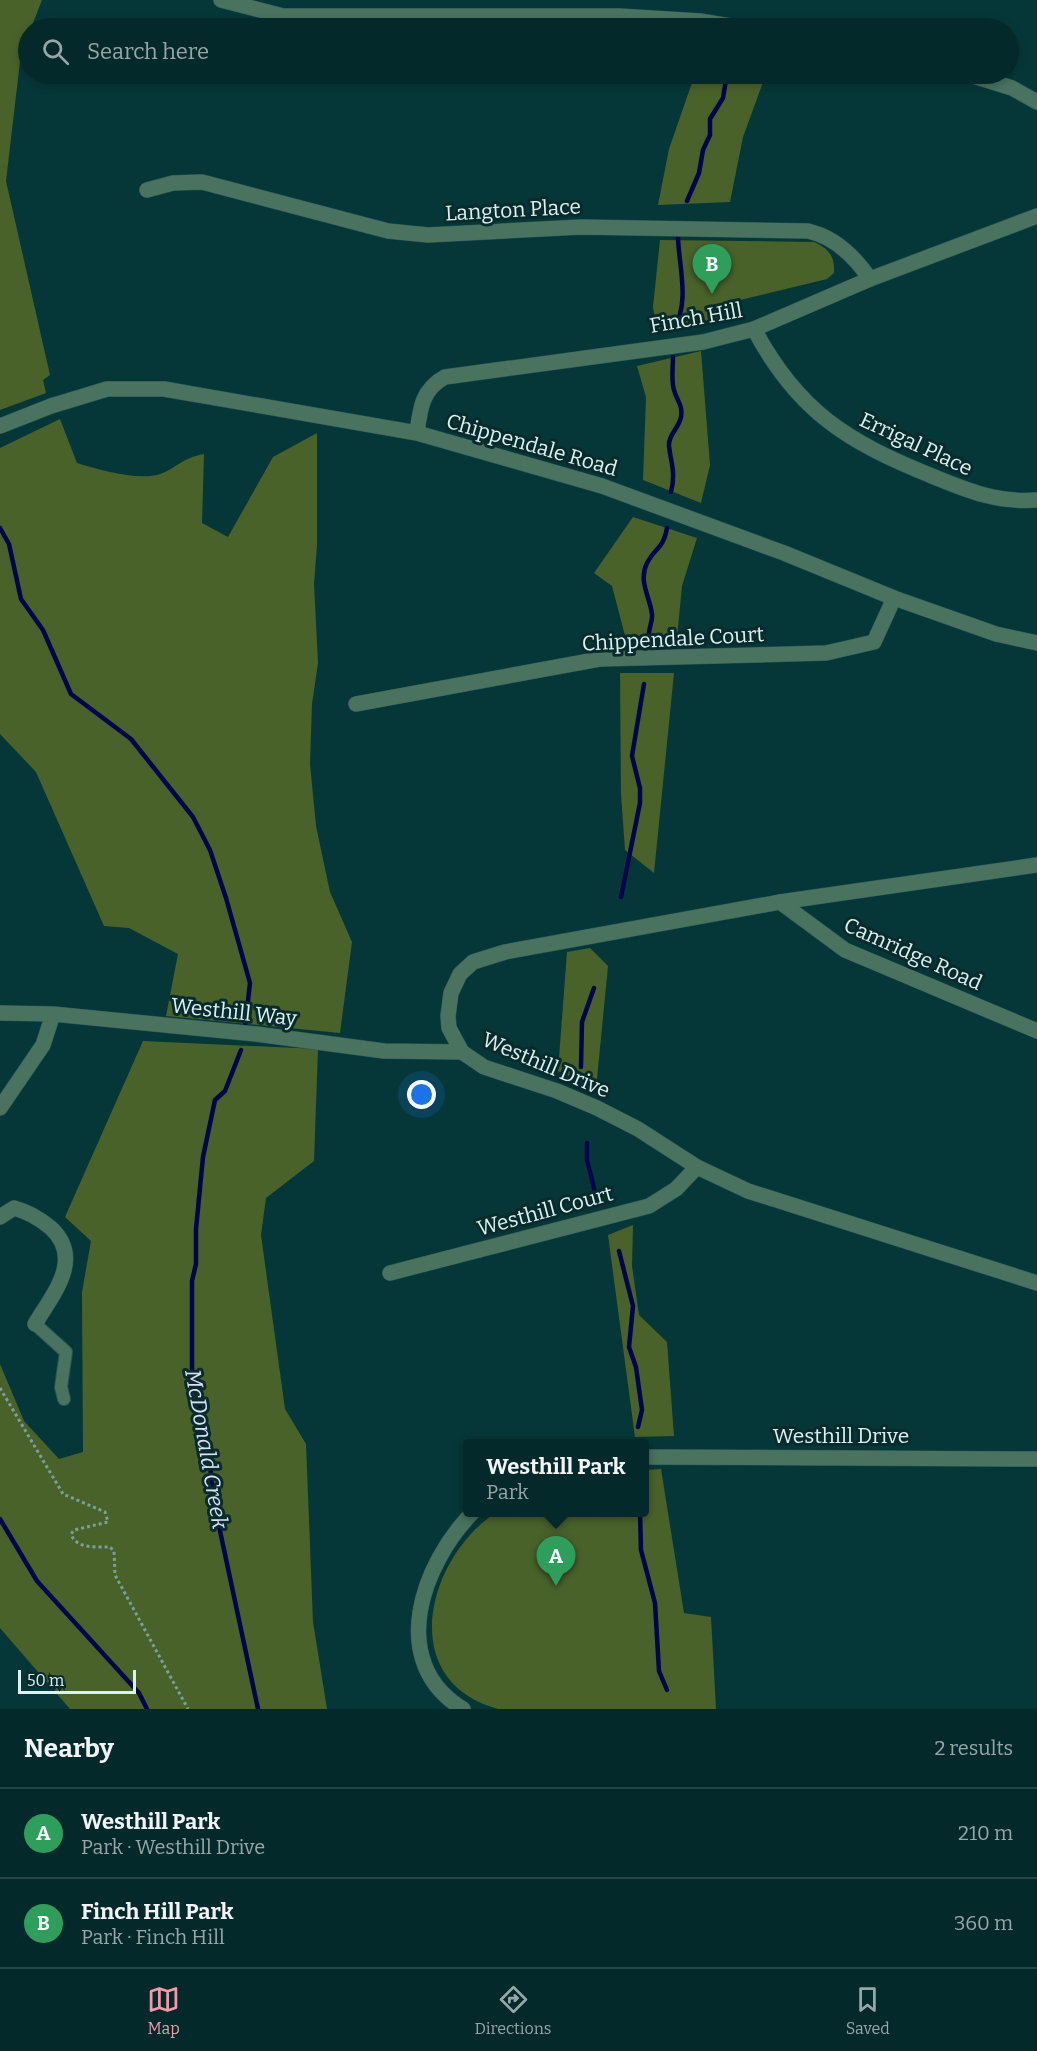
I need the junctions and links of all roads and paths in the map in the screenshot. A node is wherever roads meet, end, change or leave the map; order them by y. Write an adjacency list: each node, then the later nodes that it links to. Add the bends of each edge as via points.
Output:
1 (222, 0): 2 (street, via 284,16)
2 (651, 18)
3 (999, 84): 4 (street)
4 (1037, 102)
5 (147, 190): 7 (street, Langton Place, via 173,183 202,182 388,231 428,235 581,227 808,231 823,235 844,250)
6 (1037, 216): 7 (street, Finch Hill)
7 (870, 279): 8 (street, Finch Hill)
8 (754, 329): 10 (street, Finch Hill, via 703,342 445,377 425,394); 11 (street, Errigal Place, via 768,356 806,403 834,428 868,449 978,495 1002,501)
9 (0, 426): 10 (street, Chippendale Road, via 107,389 164,389)
10 (417, 432): 12 (street, Chippendale Road, via 602,486)
11 (1037, 500)
12 (894, 598): 13 (street, Chippendale Road, via 996,634); 14 (street, Chippendale Court, via 874,642 854,648 826,653 600,659)
13 (1037, 643)
14 (356, 704)
15 (1037, 865): 16 (street, Westhill Drive)
16 (780, 902): 19 (street, Camridge Road, via 845,950); 20 (street, Westhill Drive, via 505,952 473,962 460,974 448,1016 449,1028)
17 (0, 1013): 18 (street, Westhill Way)
18 (52, 1014): 20 (street, Westhill Way, via 384,1051); 21 (street, via 43,1045)
19 (1037, 1031)
20 (462, 1052): 22 (street, Westhill Drive, via 484,1067 597,1108)
21 (0, 1108)
22 (697, 1167): 24 (street, Westhill Court, via 676,1190 649,1206); 25 (street, Westhill Drive, via 771,1199)
23 (0, 1217): 26 (street, via 14,1208 30,1213 59,1237 67,1253 65,1270)
24 (390, 1273)
25 (1037, 1283)
26 (35, 1324): 28 (street, via 66,1352 60,1386)
27 (0, 1388): 32 (path, via 63,1494 105,1512 108,1522 74,1530 72,1539 78,1544 110,1547 114,1551 115,1575)
28 (64, 1399)
29 (649, 1457): 30 (street, Westhill Drive)
30 (1037, 1459)
31 (469, 1517): 33 (street, via 436,1561 422,1597 419,1620 429,1672 442,1691)
32 (188, 1709)
33 (463, 1709)

